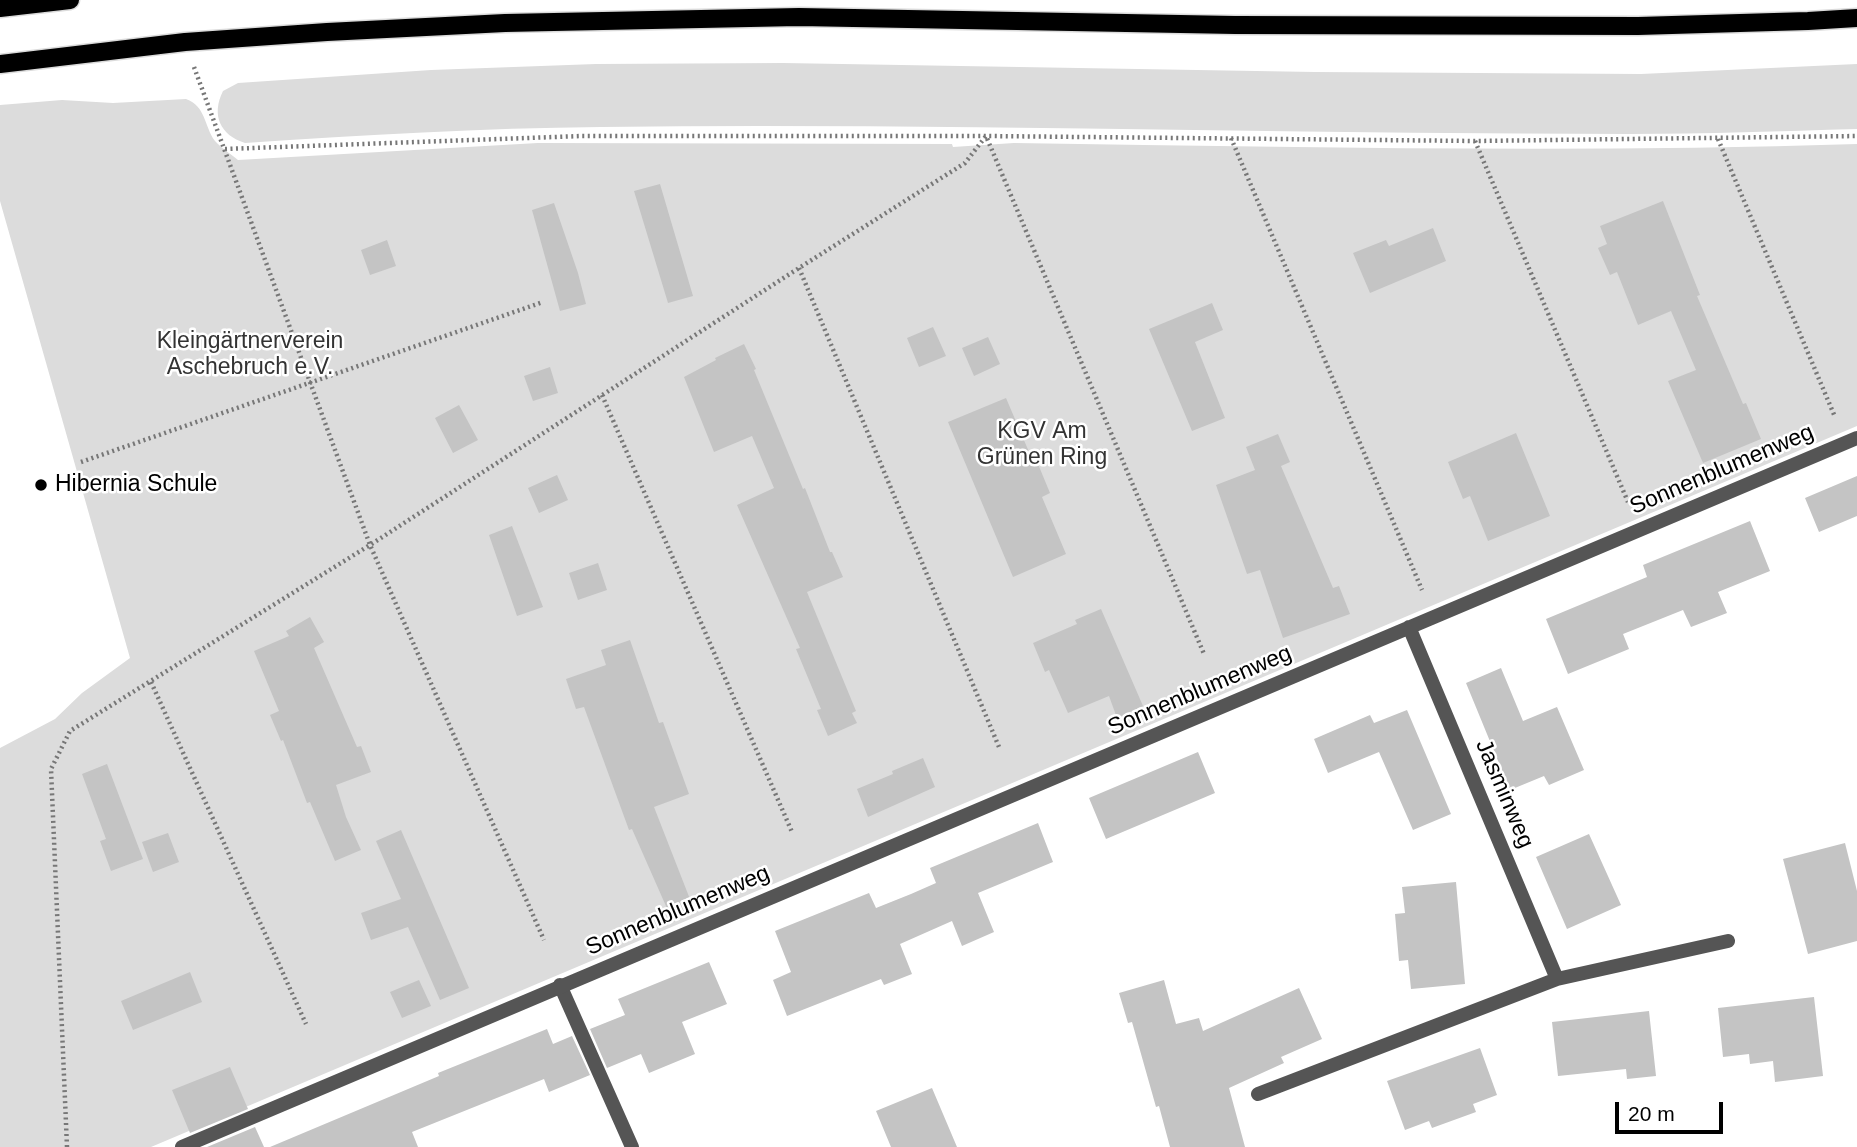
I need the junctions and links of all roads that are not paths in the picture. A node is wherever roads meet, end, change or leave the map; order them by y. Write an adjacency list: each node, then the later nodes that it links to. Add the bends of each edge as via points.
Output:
1 (70, 0): 2 (main road)
2 (0, 8)
3 (1857, 18): 4 (main road, via 1638,26 799,17 519,22 185,42)
4 (0, 64)
5 (1857, 438): 6 (street, Sonnenblumenweg)
6 (1409, 627): 8 (street, Jasminweg); 9 (street, Sonnenblumenweg)
7 (1728, 941): 8 (street)
8 (1557, 979): 10 (street)
9 (561, 985): 11 (street, Sonnenblumenweg); 12 (street)
10 (1258, 1094)
11 (182, 1147)
12 (632, 1147)

